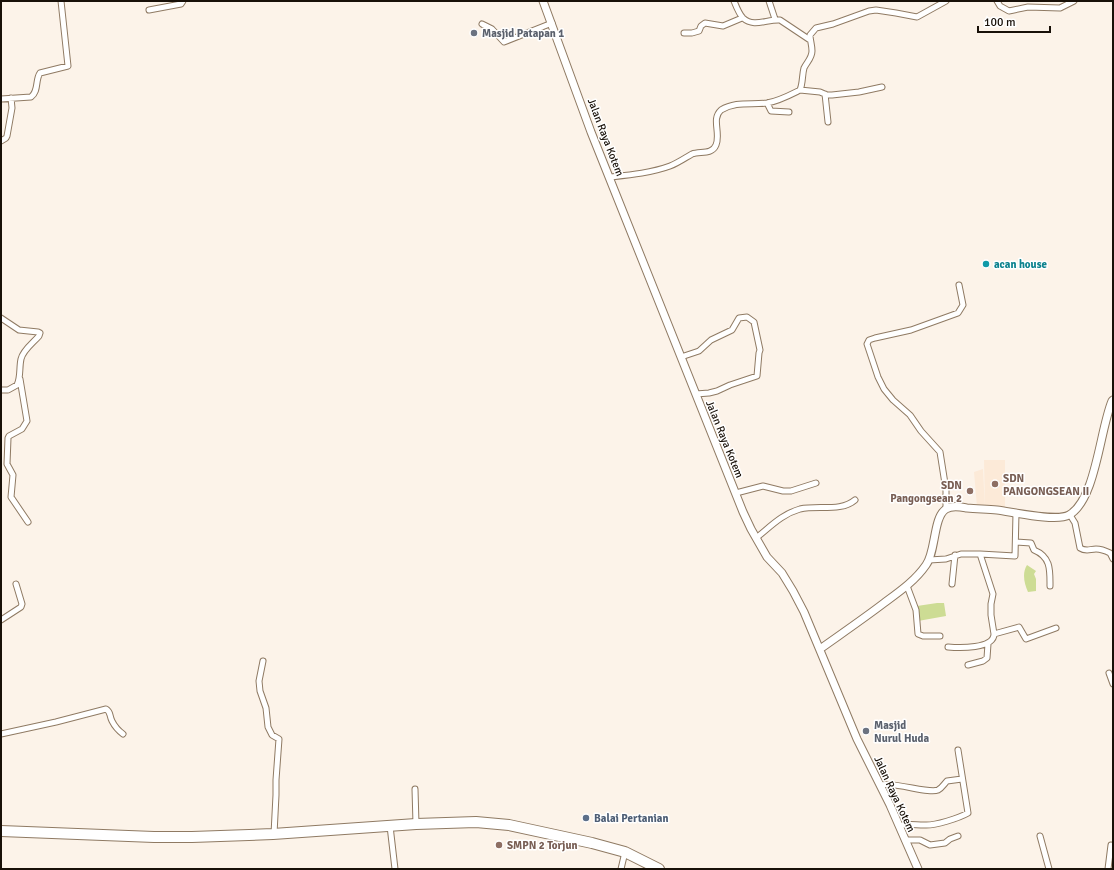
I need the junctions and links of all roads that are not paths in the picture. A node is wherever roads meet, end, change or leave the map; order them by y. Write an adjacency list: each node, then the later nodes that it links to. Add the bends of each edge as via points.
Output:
1 (61, 1): 19 (street, via 68,66 40,73 36,91 31,97)
2 (183, 1): 9 (street, via 181,4)
3 (543, 1): 12 (street, Jalan Raya Kotem)
4 (734, 1): 10 (street)
5 (769, 1): 11 (street)
6 (946, 1): 15 (street, via 917,17 896,12 870,11 816,28 812,30)
7 (996, 1): 8 (street, via 1009,11 1028,7 1060,8)
8 (1074, 1)
9 (149, 10)
10 (742, 18): 11 (street, via 756,24); 14 (street, via 723,26 705,23 699,31)
11 (775, 19): 15 (street, via 784,22)
12 (552, 23): 13 (street, via 504,42 492,29); 25 (street, Jalan Raya Kotem)
13 (482, 24)
14 (684, 33)
15 (810, 40): 17 (street, via 812,57 804,70)
16 (882, 87): 18 (street, via 859,92)
17 (800, 90): 18 (street); 21 (street)
18 (825, 94): 23 (street)
19 (11, 98): 20 (street); 24 (street, via 12,108 7,136)
20 (1, 99)
21 (767, 103): 22 (street, via 771,111); 25 (street, via 742,104 721,110 716,117 717,144 707,152 692,155 666,168)
22 (789, 112)
23 (828, 122)
24 (1, 141)
25 (610, 177): 28 (street, Jalan Raya Kotem)
26 (959, 285): 36 (street, via 963,305 958,313 911,330 869,340 867,344 884,389 910,415 940,452)
27 (1, 318): 29 (street, via 19,330 40,333 21,359)
28 (681, 357): 31 (street, Jalan Raya Kotem); 31 (street, via 700,351 711,340 732,330 739,318 747,317 754,322 760,350 757,376 718,391)
29 (20, 379): 30 (street, via 14,387); 39 (street, via 27,421 22,429 8,438 7,464 13,475 11,497)
30 (1, 390)
31 (696, 394): 34 (street, Jalan Raya Kotem)
32 (1113, 400): 38 (street, via 1107,414 1090,485 1081,503)
33 (816, 483): 34 (street, via 792,491 763,486)
34 (736, 494): 40 (street, Jalan Raya Kotem)
35 (855, 500): 40 (street, via 837,506 797,510 776,521)
36 (946, 508): 37 (street); 46 (street, via 938,523)
37 (1016, 513): 38 (street, via 1056,517); 41 (street)
38 (1070, 515): 42 (street, via 1075,523 1080,548 1085,551 1099,549)
39 (28, 522)
40 (756, 538): 57 (street, Jalan Raya Kotem, via 793,591)
41 (1016, 542): 43 (street, via 1014,556); 50 (street, via 1031,543 1034,550 1046,558 1050,568)
42 (1111, 552): 45 (street)
43 (980, 554): 44 (street); 53 (street, via 993,594 991,615)
44 (955, 555): 46 (street, via 946,559); 48 (street)
45 (1113, 559)
46 (929, 560): 49 (street)
47 (16, 584): 51 (street, via 21,607)
48 (952, 584)
49 (907, 586): 54 (street, via 916,610 918,634); 57 (street)
50 (1050, 586)
51 (1, 620)
52 (1056, 628): 53 (street, via 1026,639 1019,627)
53 (994, 634): 55 (street, via 992,642)
54 (940, 636)
55 (988, 644): 56 (street); 59 (street, via 987,658)
56 (948, 647)
57 (820, 649): 66 (street, Jalan Raya Kotem, via 840,702)
58 (263, 661): 72 (street, via 260,691 266,708 268,727 272,735 279,739)
59 (968, 665)
60 (1109, 673): 61 (street)
61 (1113, 684)
62 (1, 734): 63 (street, via 106,709)
63 (123, 734)
64 (958, 750): 65 (street)
65 (962, 779): 66 (street, via 947,781 936,791); 70 (street, via 968,811 966,814 928,825)
66 (880, 785): 70 (street, Jalan Raya Kotem)
67 (415, 789): 68 (street)
68 (416, 824): 69 (highway); 77 (highway, via 476,822 509,825 578,839)
69 (390, 826): 72 (highway); 78 (street)
70 (899, 826): 75 (street, Jalan Raya Kotem)
71 (1, 832): 72 (highway, via 154,837)
72 (274, 834)
73 (958, 836): 75 (street, via 945,843 930,845 920,840)
74 (1040, 836): 82 (street)
75 (905, 840): 81 (street, Jalan Raya Kotem)
76 (1110, 846): 83 (street)
77 (625, 852): 79 (street); 80 (highway)
78 (395, 869)
79 (621, 869)
80 (659, 869)
81 (918, 869)
82 (1049, 869)
83 (1108, 869)

